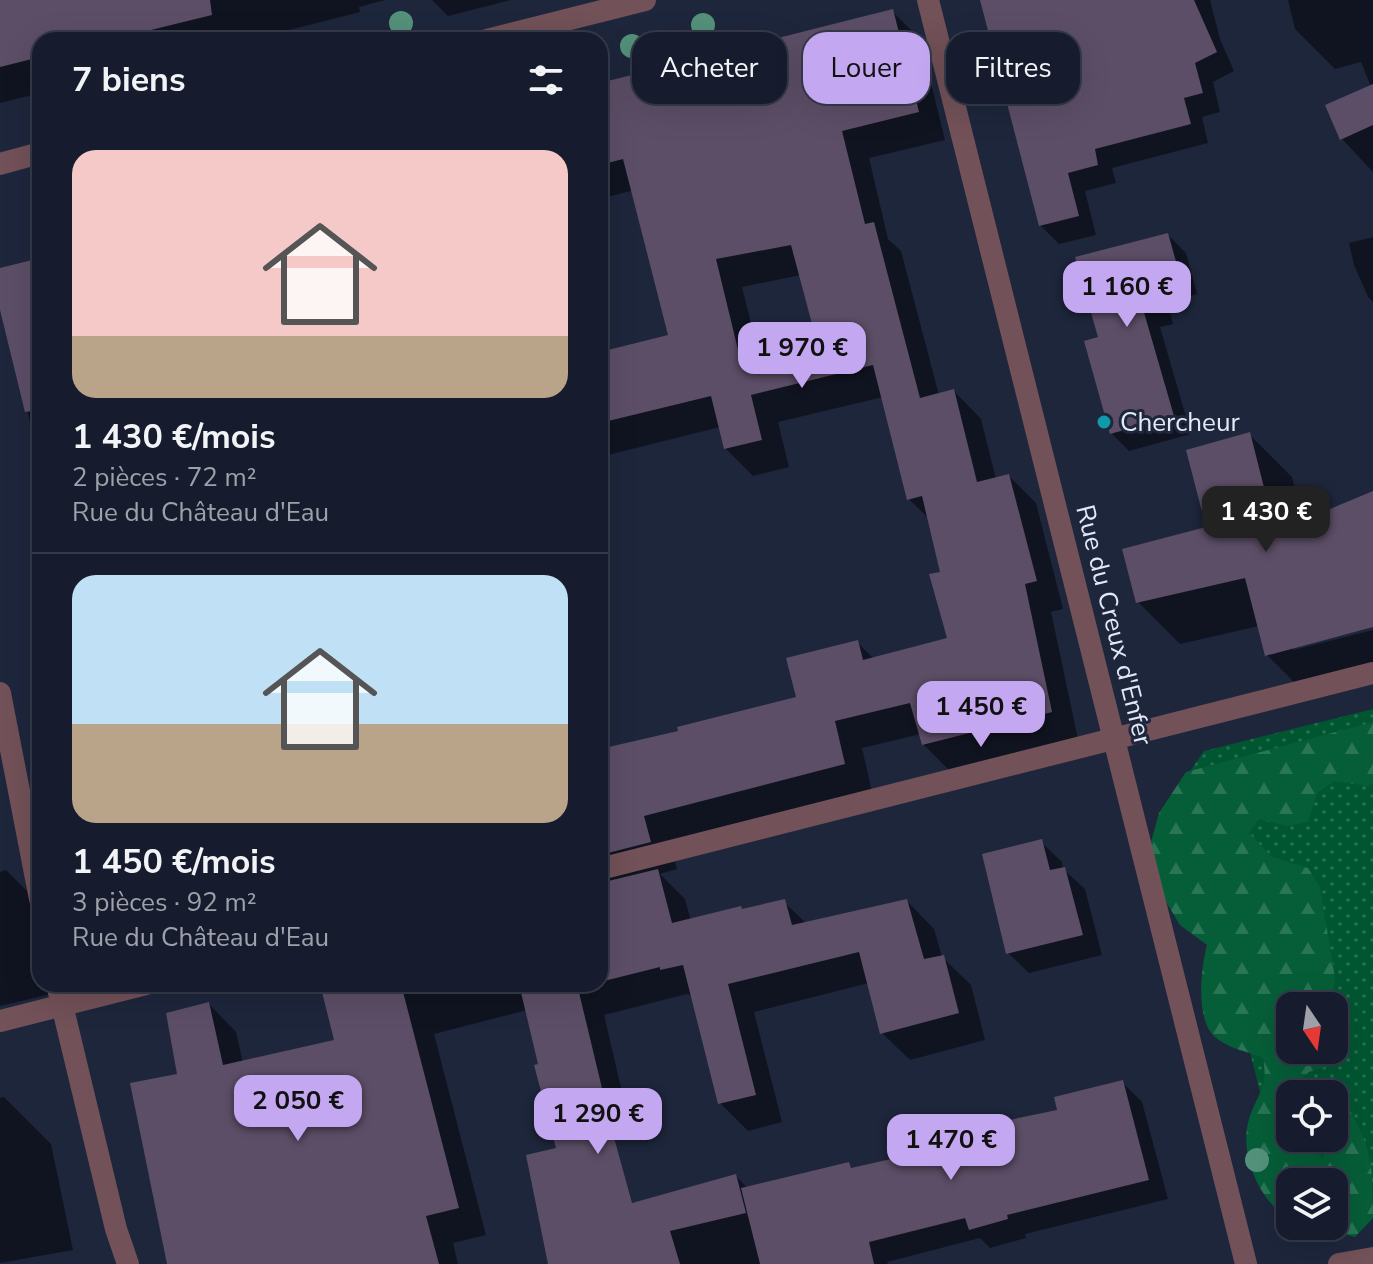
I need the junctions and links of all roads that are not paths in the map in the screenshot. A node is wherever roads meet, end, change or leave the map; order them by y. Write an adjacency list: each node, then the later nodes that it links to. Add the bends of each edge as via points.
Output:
1 (645, 0): 3 (street)
2 (928, 0): 8 (street, Rue du Creux d'Enfer)
3 (519, 32)
4 (32, 155): 5 (street)
5 (0, 164)
6 (1373, 673): 8 (street)
7 (0, 693): 9 (street)
8 (1114, 739): 10 (street); 16 (street, Rue du Creux d'Enfer)
9 (32, 858)
10 (608, 867)
11 (83, 992): 12 (street)
12 (59, 995): 13 (street); 15 (street)
13 (0, 1021)
14 (1373, 1258): 17 (street)
15 (128, 1264)
16 (1246, 1264)
17 (1339, 1264)

